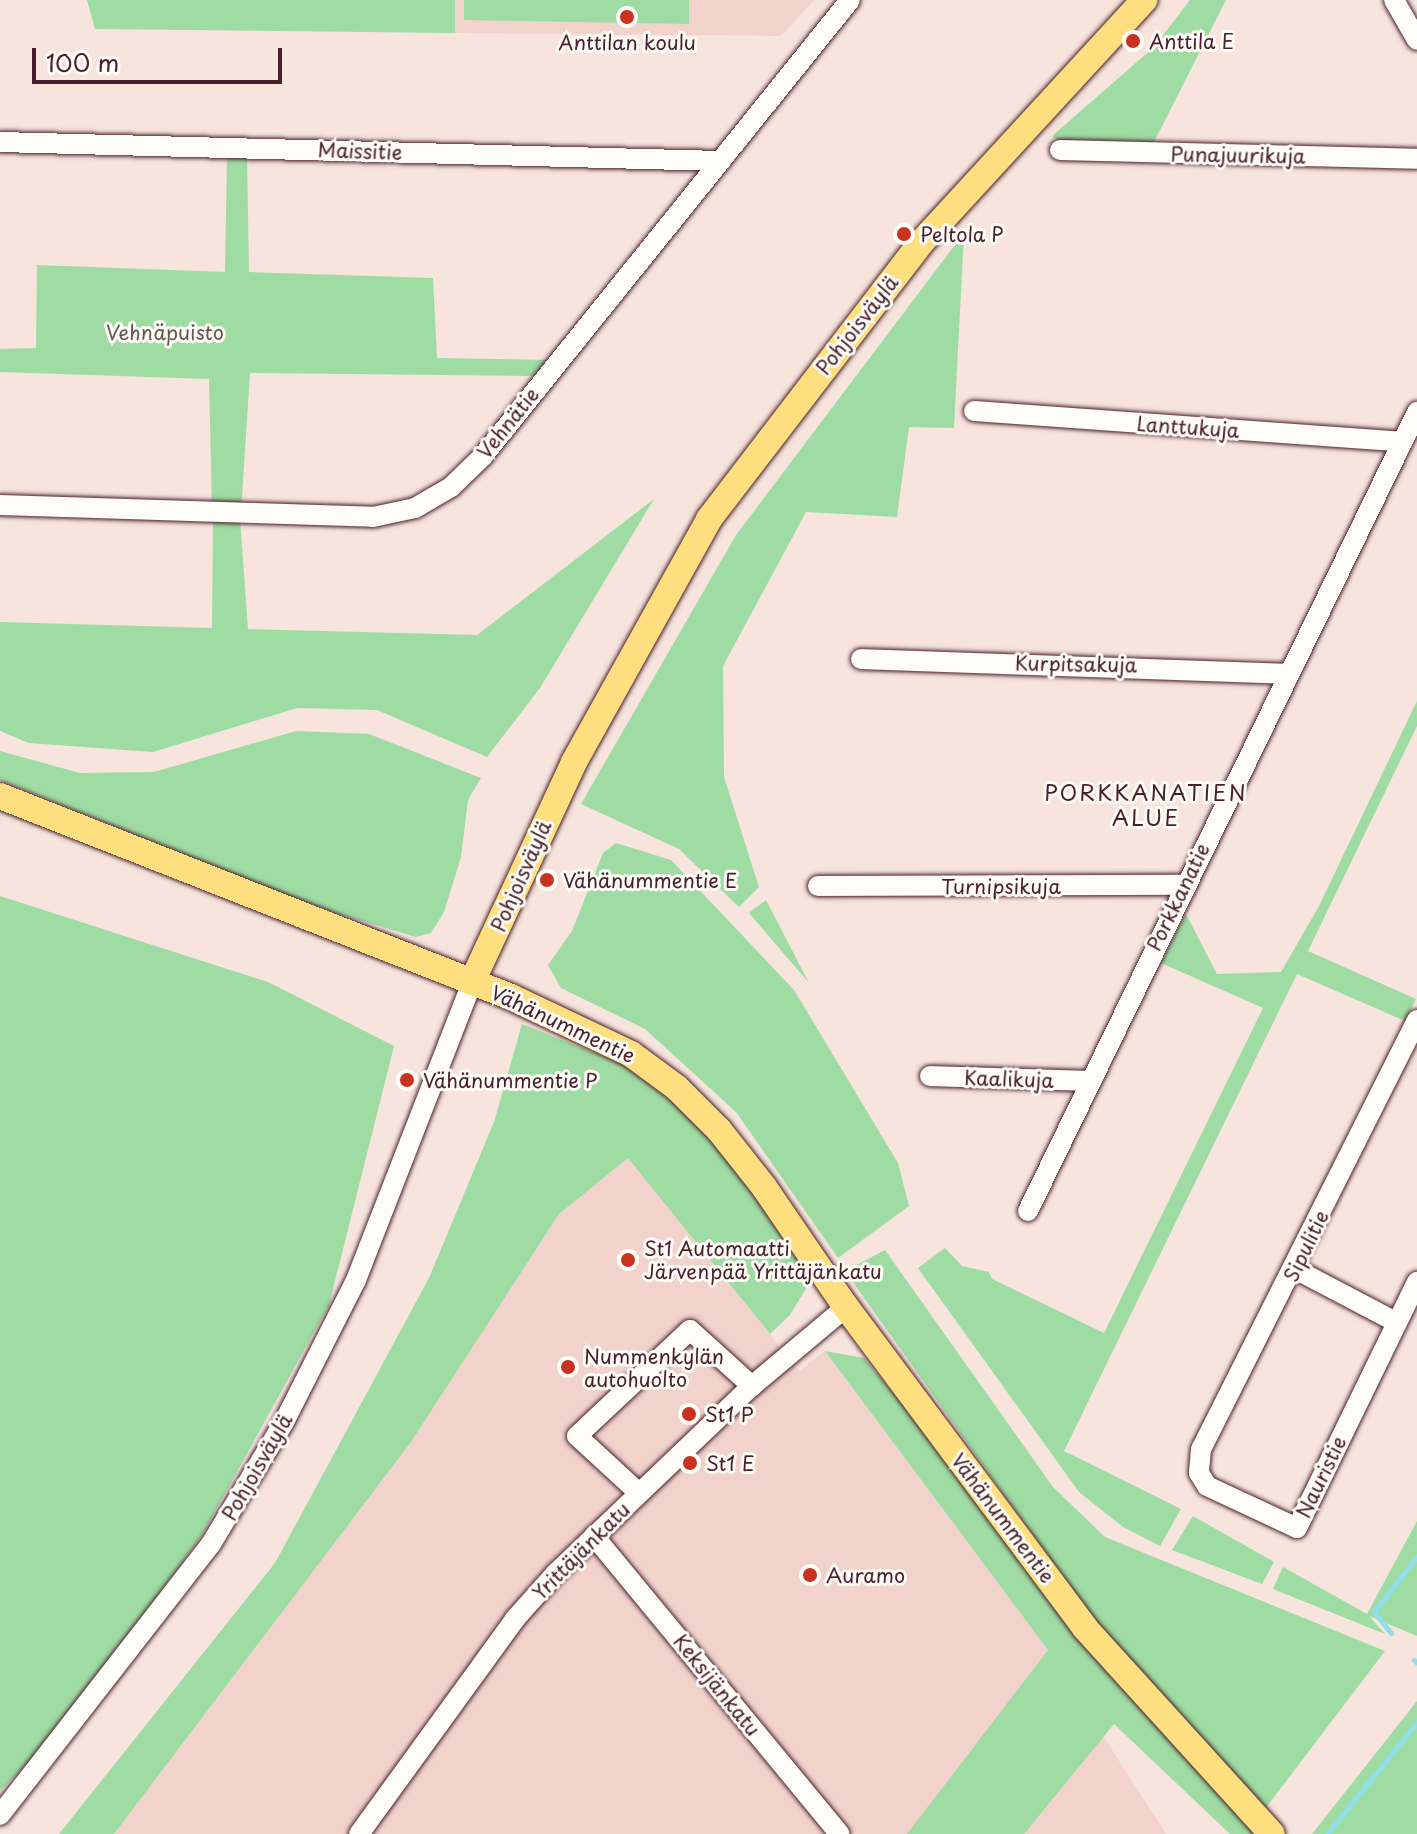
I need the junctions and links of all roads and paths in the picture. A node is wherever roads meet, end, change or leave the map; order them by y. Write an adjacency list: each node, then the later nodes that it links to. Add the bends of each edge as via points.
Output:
1 (850, 0): 8 (street, Vehnätie)
2 (1144, 0): 18 (main road, Pohjoisväylä, via 919,245 709,519 587,737)
3 (1394, 0): 4 (street)
4 (1417, 40)
5 (0, 142): 8 (street, Maissitie)
6 (1060, 150): 7 (street, Punajuurikuja)
7 (1417, 159)
8 (721, 161): 12 (street, Vehnätie, via 483,456 451,487 415,508 373,517)
9 (974, 411): 11 (street, Lanttukuja)
10 (1417, 412): 11 (street, Porkkanatie)
11 (1402, 442): 14 (street, Porkkanatie)
12 (0, 505)
13 (861, 659): 14 (street, Kurpitsakuja)
14 (1289, 674): 16 (street, Porkkanatie)
15 (0, 796): 18 (main road, Vähänummentie)
16 (1184, 885): 17 (street, Turnipsikuja); 21 (street, Porkkanatie)
17 (818, 886)
18 (472, 982): 25 (main road, Vähänummentie, via 631,1054 676,1087 764,1187); 31 (street, Pohjoisväylä, via 356,1280 284,1422 211,1544)
19 (1417, 1020): 23 (street, Sipulitie)
20 (930, 1076): 21 (street, Kaalikuja)
21 (1089, 1081): 22 (street, Porkkanatie)
22 (1028, 1211)
23 (1295, 1269): 26 (street); 28 (street, Sipulitie, via 1201,1449)
24 (1417, 1282): 26 (street, Nauristie)
25 (846, 1307): 27 (street, Yrittäjänkatu); 34 (main road, Vähänummentie, via 1085,1628)
26 (1396, 1322): 28 (street, Nauristie, via 1297,1528 1207,1486)
27 (752, 1386): 29 (street, Yrittäjänkatu); 29 (street, via 690,1330 577,1436)
28 (1199, 1473)
29 (639, 1493): 30 (street, Yrittäjänkatu)
30 (594, 1536): 32 (street, Yrittäjänkatu, via 515,1619); 33 (street, Keksijänkatu)
31 (0, 1815)
32 (359, 1834)
33 (840, 1834)
34 (1272, 1834)

